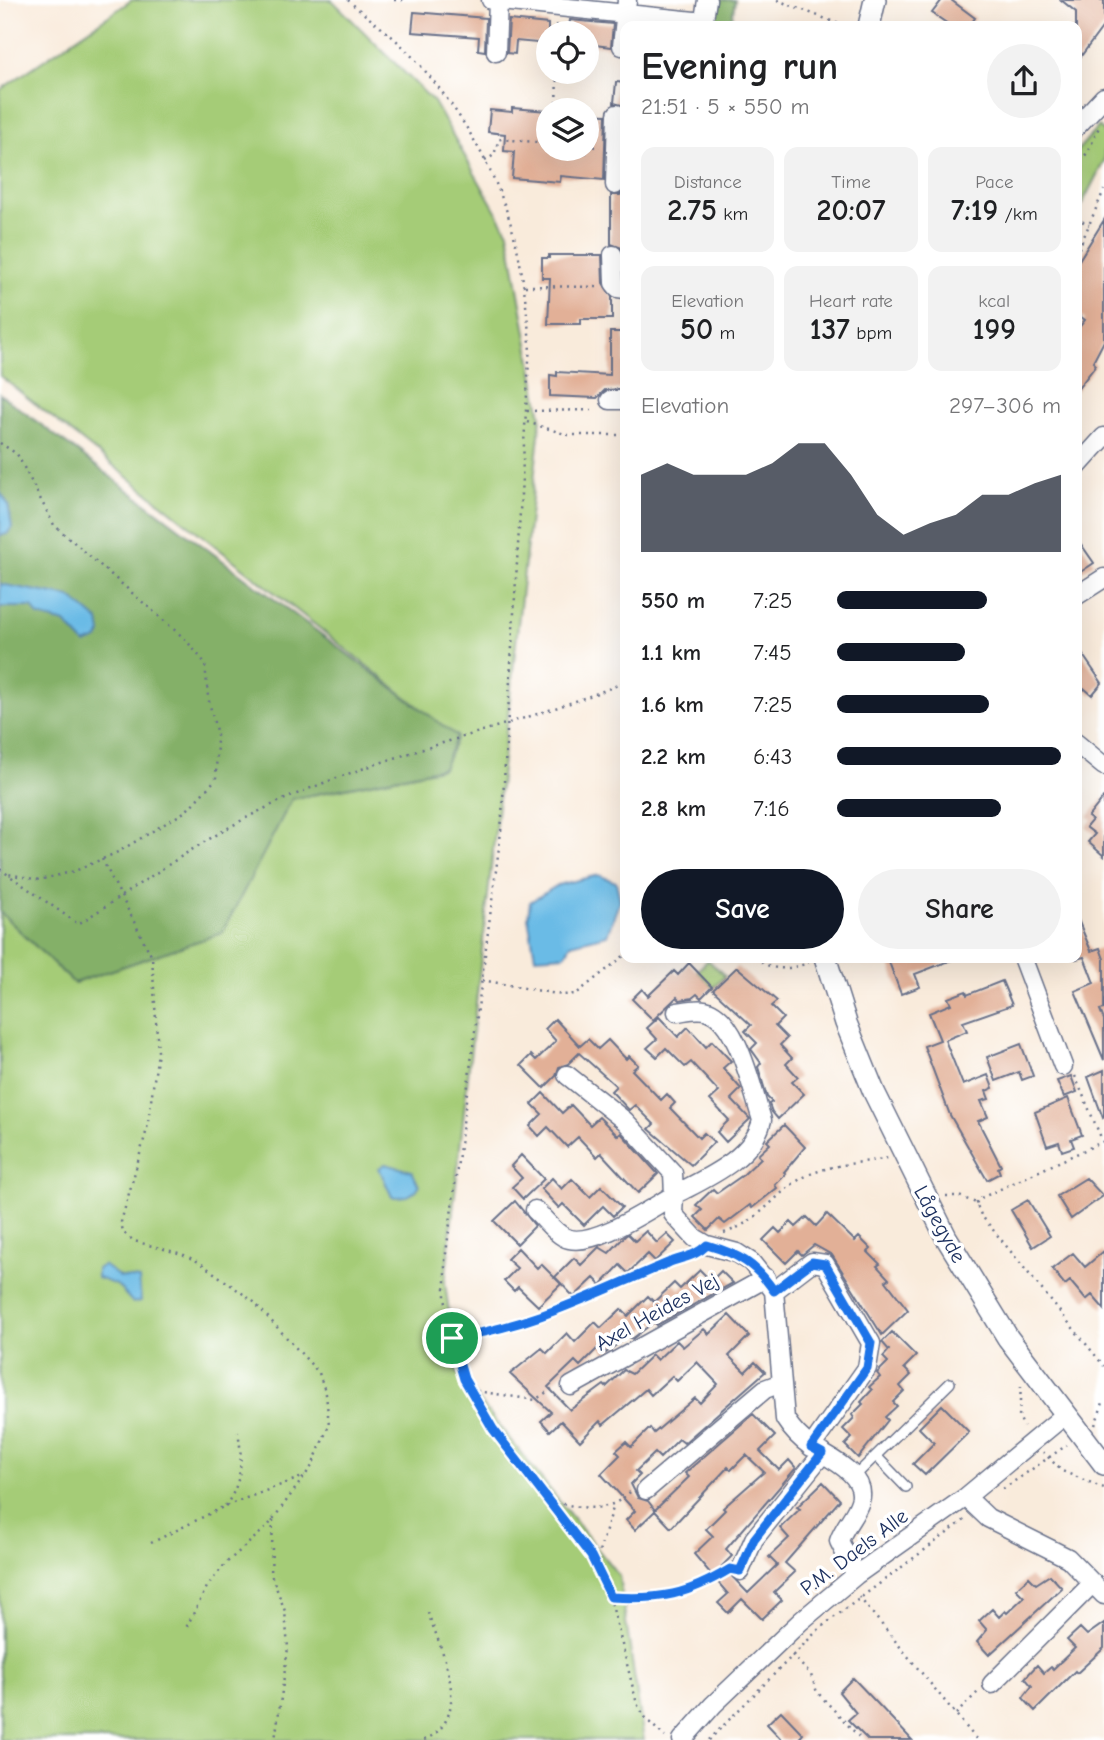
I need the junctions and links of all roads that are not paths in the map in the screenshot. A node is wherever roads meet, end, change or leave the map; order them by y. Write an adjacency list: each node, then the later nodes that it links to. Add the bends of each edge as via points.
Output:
1 (491, 0): 4 (street)
2 (707, 0): 7 (street)
3 (875, 0): 8 (street)
4 (498, 1): 5 (street); 9 (street)
5 (627, 6): 6 (street)
6 (690, 21)
7 (704, 21)
8 (870, 21)
9 (496, 52)
10 (1104, 97): 12 (street)
11 (617, 114): 13 (street)
12 (1082, 121)
13 (620, 149): 14 (street)
14 (615, 185)
15 (613, 255): 16 (street)
16 (619, 286)
17 (1104, 438): 18 (street)
18 (1082, 462)
19 (1104, 578): 20 (street)
20 (1082, 592)
21 (1082, 748): 22 (street)
22 (1104, 766)
23 (827, 963): 34 (street, Lågegyde, via 859,1058 902,1153 981,1297)
24 (1024, 963): 26 (street)
25 (677, 1012): 28 (street, via 703,1009 732,1031 761,1120 759,1134 724,1168)
26 (1063, 1066)
27 (567, 1075): 28 (street, Axel Heides Vej, via 625,1121 673,1173)
28 (674, 1195): 29 (street, via 621,1226 583,1240 565,1238); 30 (street, Axel Heides Vej, via 673,1214 695,1238 751,1262)
29 (535, 1210)
30 (770, 1284): 31 (street); 33 (street, Axel Heides Vej); 35 (street, Axel Heides Vej, via 812,1262 825,1264 871,1343 867,1368)
31 (781, 1383): 35 (street, via 785,1419 794,1433); 40 (street, via 765,1389)
32 (950, 1383): 36 (lane)
33 (571, 1386)
34 (1066, 1414): 37 (street, Lågegyde); 41 (street, P.M. Daels Alle)
35 (817, 1450): 38 (street); 42 (street, Axel Heides Vej, via 754,1539)
36 (876, 1456): 38 (lane); 39 (lane)
37 (1104, 1464)
38 (855, 1476): 43 (street, via 860,1501 839,1541)
39 (906, 1487)
40 (646, 1490)
41 (971, 1502): 43 (street, P.M. Daels Alle); 44 (street, via 1068,1558)
42 (740, 1571)
43 (856, 1576): 46 (street, P.M. Daels Alle, via 791,1630)
44 (1098, 1589): 45 (street)
45 (992, 1684)
46 (682, 1740)

